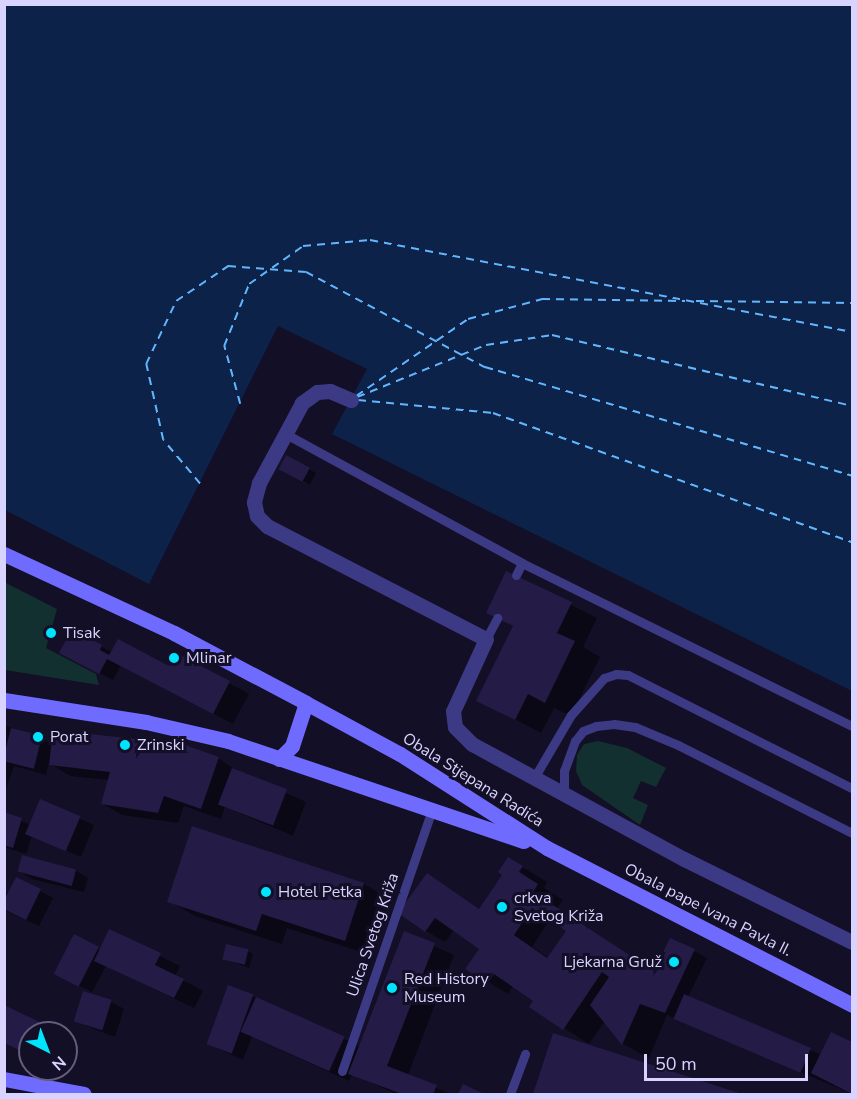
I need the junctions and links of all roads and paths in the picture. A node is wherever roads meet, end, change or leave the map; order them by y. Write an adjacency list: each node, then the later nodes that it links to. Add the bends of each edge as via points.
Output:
1 (351, 400): 2 (street, via 330,391 317,392 302,403)
2 (284, 433): 4 (lane); 7 (street, via 254,501 257,516 267,526)
3 (4, 554): 9 (main road, Obala Stjepana Radića, via 174,633)
4 (522, 563): 5 (lane); 10 (lane)
5 (516, 575)
6 (496, 618): 7 (lane)
7 (486, 639): 12 (street, via 453,711 455,727 472,744)
8 (4, 700): 11 (main road, Obala Stjepana Radića, via 146,722 228,741)
9 (306, 703): 11 (main road, via 292,746); 17 (main road, Obala Stjepana Radića, via 400,754)
10 (852, 726)
11 (279, 759): 15 (main road, Obala Stjepana Radića)
12 (534, 778): 13 (lane, via 571,715 604,678 616,674 628,675); 14 (street)
13 (852, 788)
14 (564, 794): 16 (lane, via 564,771 574,741 596,726 614,724 635,727 678,745); 18 (street, via 702,869)
15 (432, 810): 17 (main road, Obala Stjepana Radića); 21 (lane, Ulica Svetog Križa)
16 (852, 833)
17 (547, 848): 19 (main road, Obala pape Ivana Pavla II.)
18 (852, 942)
19 (852, 1005)
20 (525, 1054): 24 (lane)
21 (342, 1071)
22 (4, 1079): 23 (main road)
23 (84, 1095)
24 (510, 1095)

